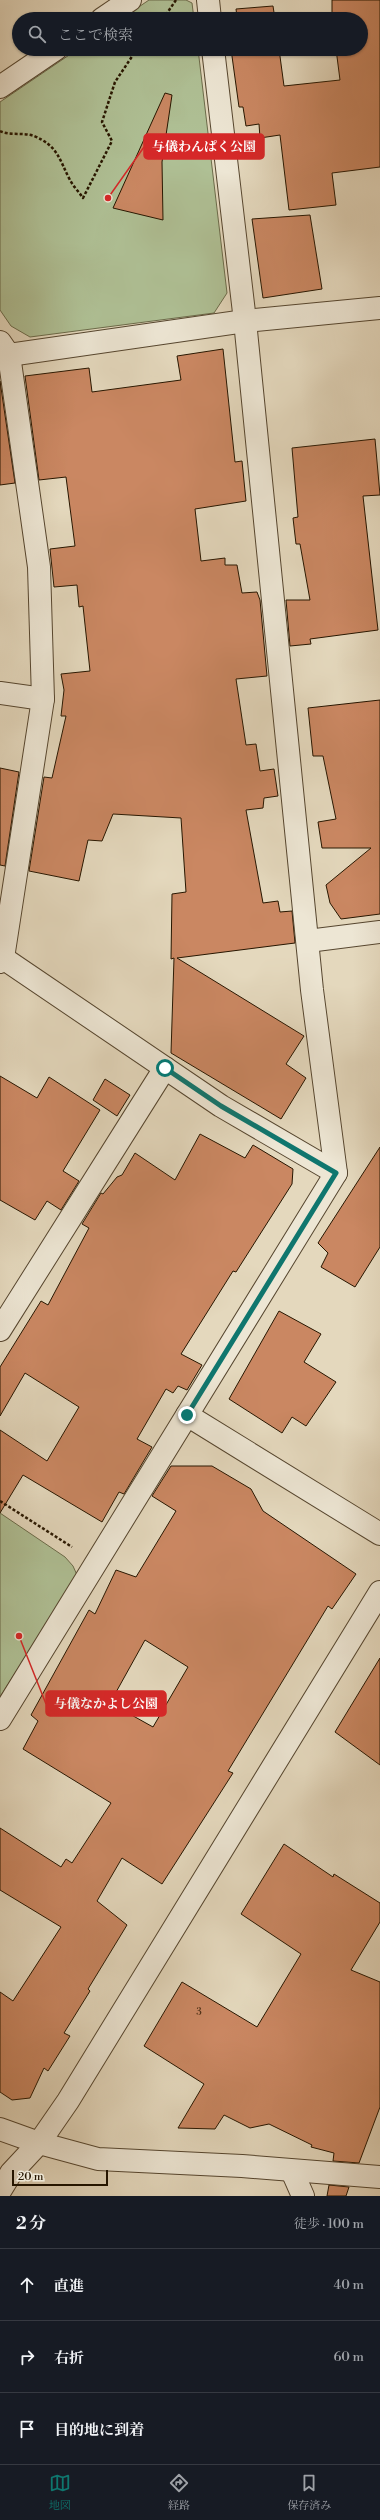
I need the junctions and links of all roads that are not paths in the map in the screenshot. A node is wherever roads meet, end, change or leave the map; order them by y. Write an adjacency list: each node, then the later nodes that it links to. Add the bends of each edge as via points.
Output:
1 (130, 0): 3 (street)
2 (208, 0): 4 (street)
3 (112, 12)
4 (209, 12)
5 (45, 56): 7 (street)
6 (215, 56): 9 (street)
7 (0, 86)
8 (380, 308): 9 (street)
9 (245, 320): 10 (street); 14 (street)
10 (4, 348): 12 (street, via 39,567)
11 (0, 693): 12 (street)
12 (43, 699): 15 (street)
13 (380, 932): 14 (street)
14 (308, 941): 17 (street)
15 (1, 960): 16 (street)
16 (165, 1068): 17 (street, via 221,1106); 18 (street)
17 (336, 1173): 19 (street)
18 (0, 1330)
19 (187, 1415): 20 (street); 22 (street)
20 (380, 1534)
21 (380, 1592): 24 (street, via 68,2101)
22 (0, 1719)
23 (0, 2129): 24 (street)
24 (39, 2143): 25 (street, via 98,2159); 27 (street, via 11,2173)
25 (292, 2171): 26 (street); 28 (street)
26 (380, 2177)
27 (0, 2190)
28 (303, 2196)

